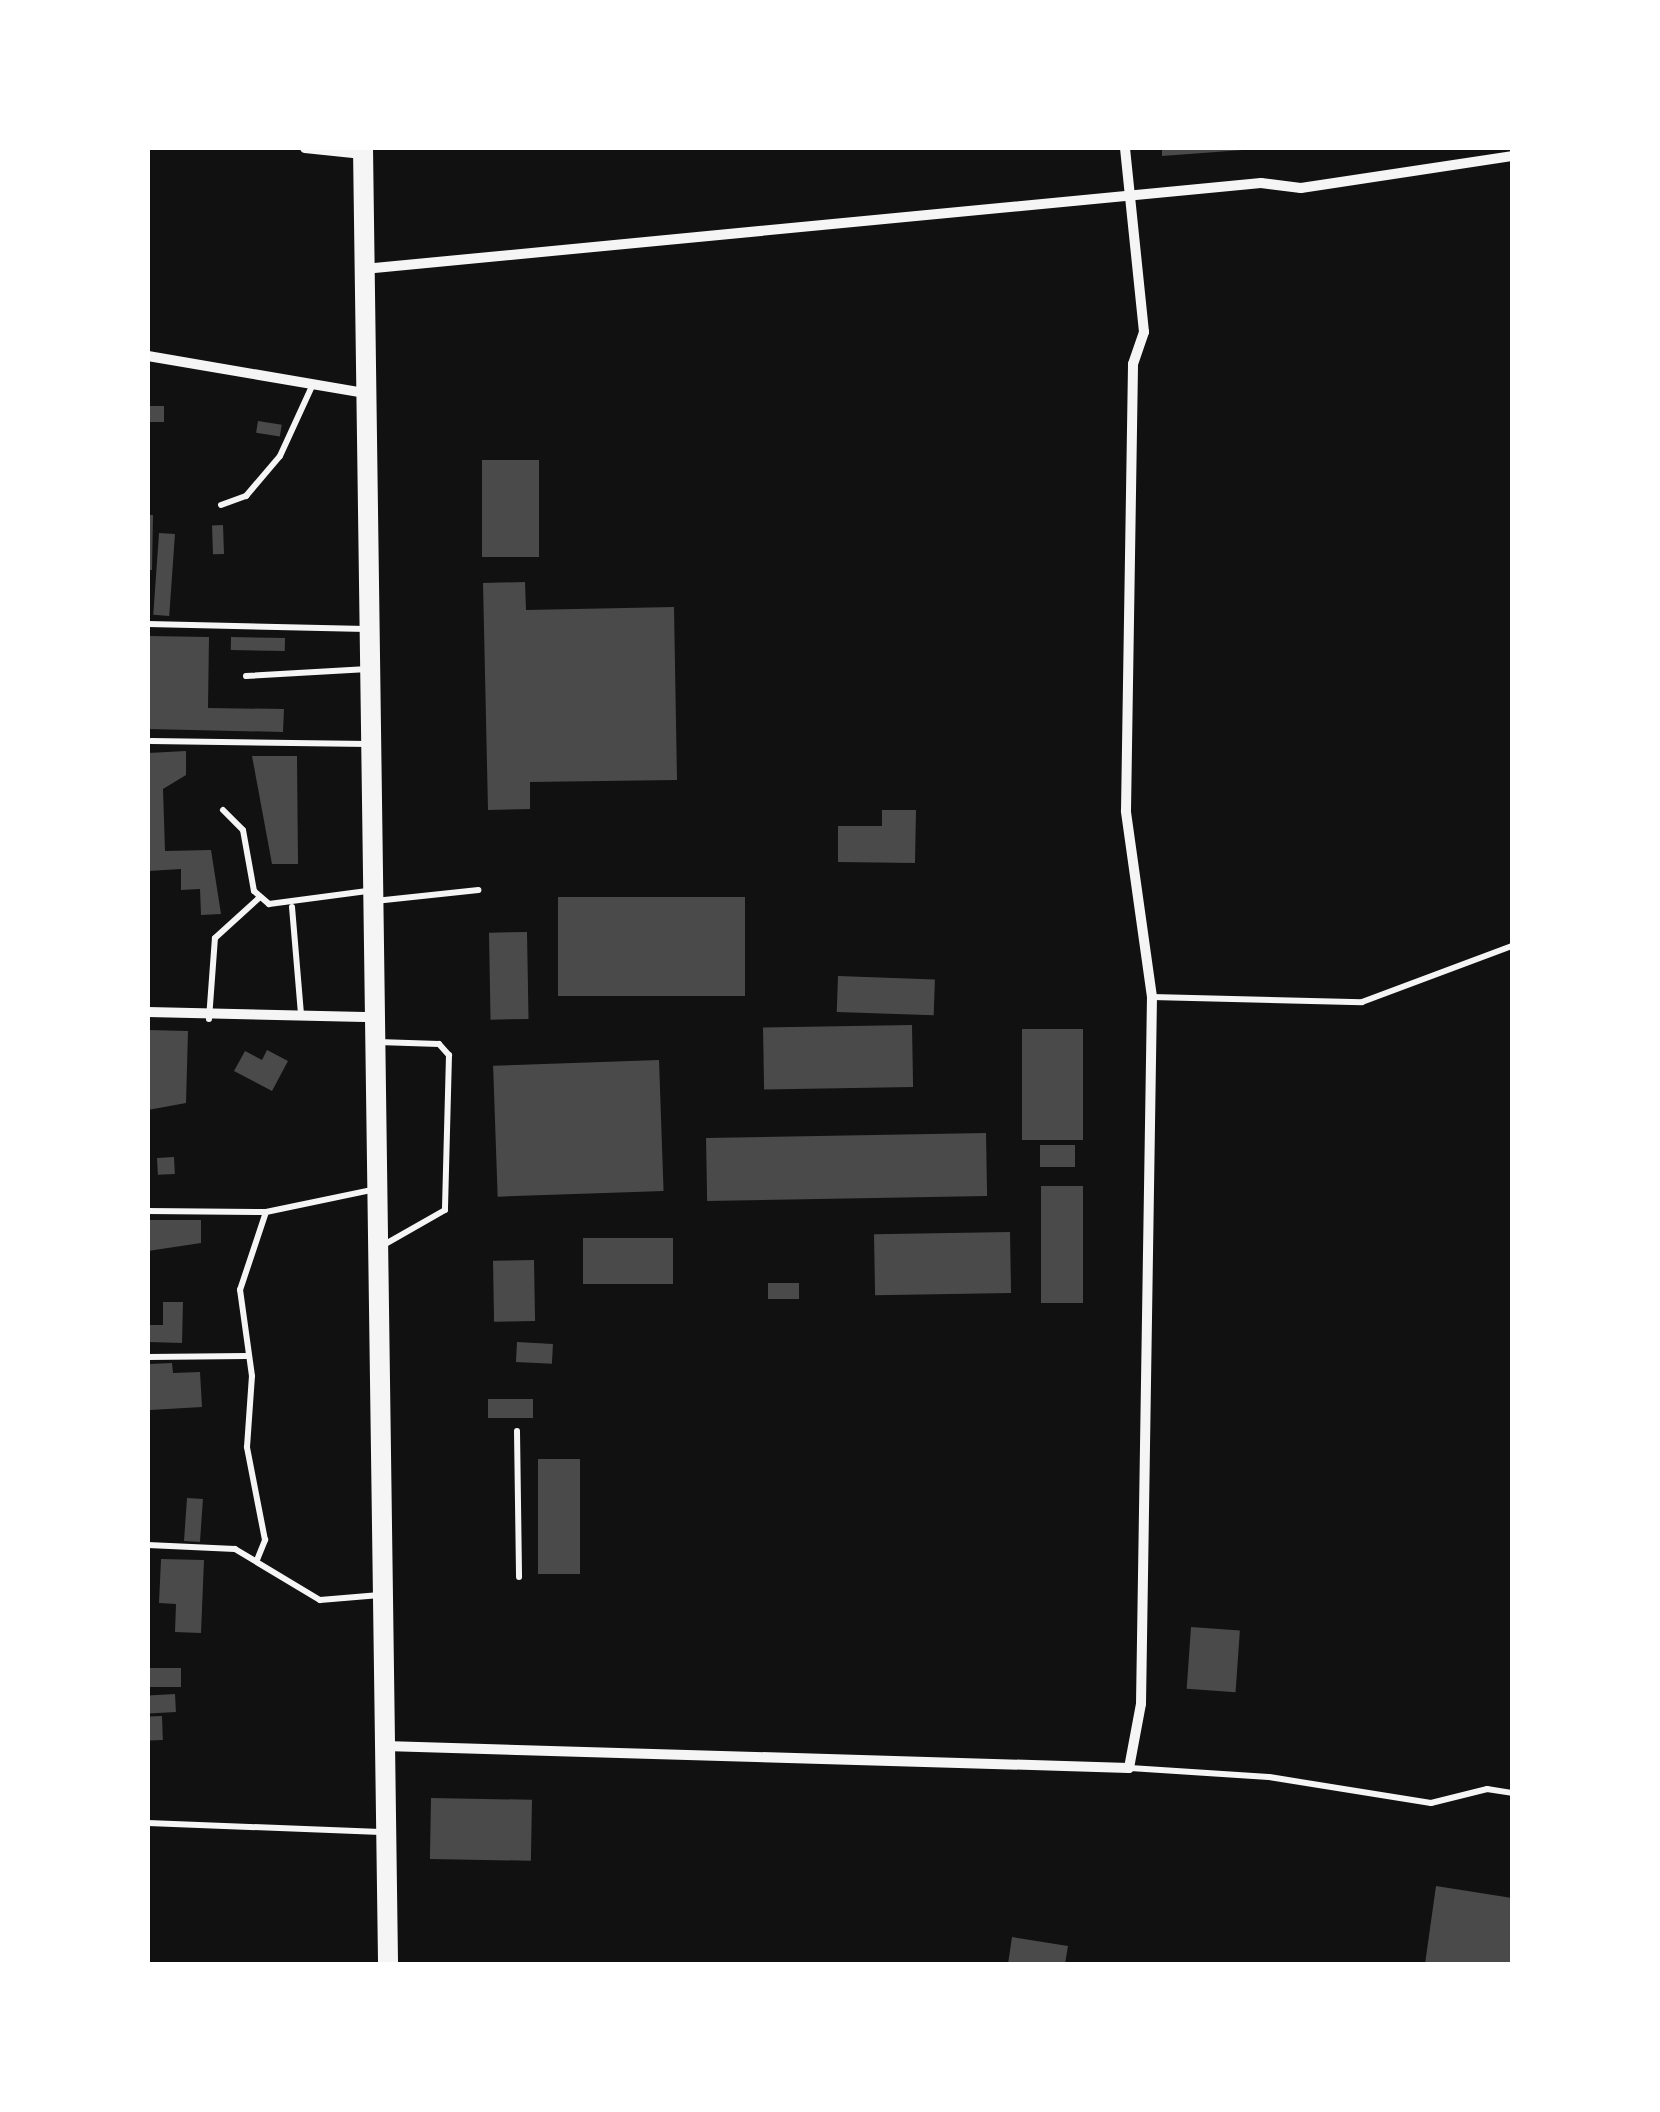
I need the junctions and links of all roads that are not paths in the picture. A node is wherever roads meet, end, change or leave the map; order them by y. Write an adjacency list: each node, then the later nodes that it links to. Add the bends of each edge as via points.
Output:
1 (305, 148): 3 (street)
2 (1125, 148): 5 (street)
3 (363, 151): 6 (main road)
4 (1512, 156): 5 (street)
5 (1128, 202): 6 (street); 23 (street, via 1141,248 1144,332 1133,364 1126,811)
6 (364, 269): 9 (main road)
7 (148, 356): 8 (street)
8 (313, 384): 9 (street); 10 (lane, via 280,456 246,496)
9 (364, 393): 12 (main road)
10 (221, 505)
11 (148, 624): 12 (lane)
12 (368, 629): 13 (main road)
13 (370, 668): 14 (lane); 16 (main road)
14 (246, 676)
15 (152, 741): 16 (lane)
16 (371, 744): 19 (main road)
17 (223, 810): 20 (lane, via 243,830)
18 (478, 890): 19 (lane)
19 (374, 895): 21 (lane); 25 (main road)
20 (259, 898): 21 (lane); 26 (lane, via 215,938)
21 (292, 907): 27 (lane)
22 (1512, 946): 23 (lane, via 1362,1002)
23 (1152, 997): 41 (street, via 1141,1704)
24 (148, 1012): 26 (street)
25 (376, 1018): 27 (street); 28 (main road)
26 (209, 1019): 27 (street)
27 (301, 1019)
28 (376, 1042): 29 (main road); 32 (lane, via 439,1044 449,1055 445,1210)
29 (377, 1189): 31 (lane); 32 (main road)
30 (148, 1211): 31 (lane)
31 (266, 1212): 33 (lane, via 240,1290)
32 (378, 1248): 39 (main road)
33 (246, 1356): 34 (lane); 37 (lane, via 247,1447 265,1540)
34 (148, 1357)
35 (517, 1431): 38 (lane)
36 (148, 1546): 37 (lane, via 235,1549)
37 (258, 1560): 39 (lane, via 320,1600)
38 (518, 1577)
39 (383, 1594): 40 (main road)
40 (385, 1746): 41 (street); 44 (main road)
41 (1128, 1768): 42 (lane, via 1270,1777 1431,1802)
42 (1512, 1793)
43 (148, 1824): 44 (lane)
44 (386, 1832): 45 (main road)
45 (388, 1964)

